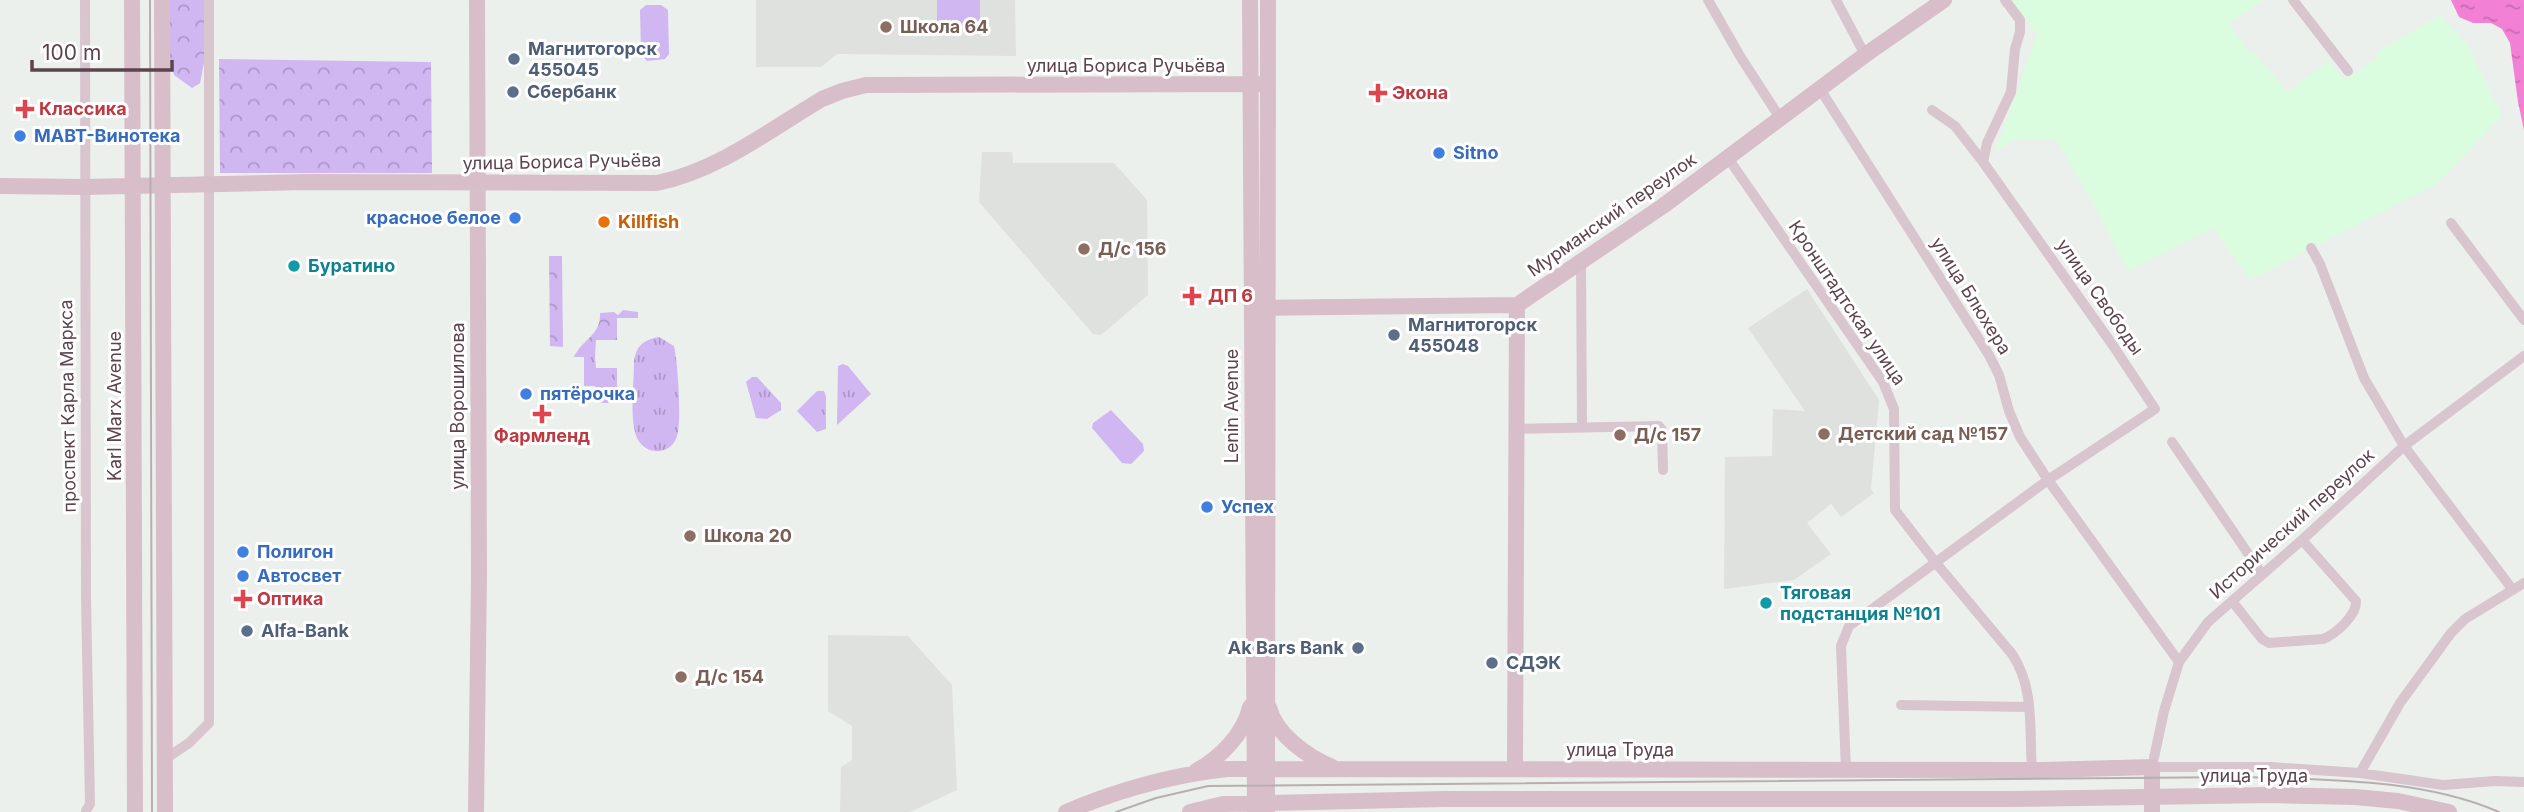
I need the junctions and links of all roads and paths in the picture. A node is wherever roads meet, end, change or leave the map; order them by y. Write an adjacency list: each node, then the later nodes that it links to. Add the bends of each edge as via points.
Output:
1 (85, 0): 26 (street, проспект Карла Маркса)
2 (132, 0): 25 (main road, Karl Marx Avenue)
3 (162, 0): 23 (main road)
4 (209, 0): 21 (street)
5 (477, 0): 22 (main road, улица Ворошилова)
6 (1250, 0): 15 (main road, Lenin Avenue)
7 (1268, 0): 15 (main road, Lenin Avenue)
8 (1708, 0): 18 (street)
9 (1836, 0): 13 (street)
10 (1944, 0): 13 (main road, Мурманский переулок)
11 (2005, 0): 20 (street, via 2020,20 2020,32 2011,92)
12 (2293, 0): 14 (street)
13 (1865, 55): 16 (main road, Мурманский переулок)
14 (2348, 71)
15 (1260, 84): 22 (main road, улица Бориса Ручьёва, via 866,85 822,99 709,167 680,178 657,183); 31 (main road, Lenin Avenue)
16 (1820, 89): 18 (main road, Мурманский переулок); 39 (street, улица Блюхера, via 1989,355 2020,437)
17 (1932, 110): 20 (street, улица Свободы, via 1955,126)
18 (1780, 118): 19 (main road, Мурманский переулок)
19 (1728, 158): 29 (main road, Мурманский переулок); 41 (street, Кронштадтская улица, via 1883,382 1894,408 1895,510)
20 (1983, 162): 39 (street, улица Свободы, via 2155,409)
21 (209, 183): 22 (main road, улица Бориса Ручьёва); 23 (main road, улица Бориса Ручьёва); 49 (street, via 209,723)
22 (478, 183): 65 (main road, улица Ворошилова)
23 (163, 185): 25 (main road, улица Бориса Ручьёва); 49 (main road)
24 (0, 186): 26 (main road, улица Бориса Ручьёва)
25 (134, 186): 26 (main road, улица Бориса Ручьёва); 63 (main road, Karl Marx Avenue)
26 (85, 187): 62 (street, проспект Карла Маркса, via 90,804)
27 (2451, 223): 32 (street)
28 (2311, 248): 37 (street, via 2364,378)
29 (1581, 261): 30 (main road, Мурманский переулок); 34 (street)
30 (1517, 305): 31 (main road); 35 (main road)
31 (1259, 308): 46 (main road, Lenin Avenue)
32 (2524, 320)
33 (2524, 356): 37 (street, Исторический переулок)
34 (1582, 428): 35 (street); 38 (street, via 1659,426)
35 (1516, 429): 53 (main road)
36 (2172, 442): 42 (street)
37 (2404, 446): 40 (street, Исторический переулок); 43 (street)
38 (1663, 470)
39 (2048, 480): 41 (street); 45 (street, улица Блюхера)
40 (2302, 540): 42 (street, Исторический переулок); 44 (street, via 2356,601 2354,614 2331,635 2269,643)
41 (1936, 563): 48 (street, Кронштадтская улица, via 2023,670); 54 (street, via 1856,620 1844,635)
42 (2262, 575): 44 (street, Исторический переулок)
43 (2521, 587): 57 (street, via 2465,619 2451,633 2400,703)
44 (2232, 601): 45 (street, Исторический переулок, via 2203,628)
45 (2179, 662): 50 (street, Исторический переулок)
46 (1260, 693): 51 (main road, Lenin Avenue); 52 (main road, via 1297,746); 56 (main road, via 1231,743)
47 (1901, 705): 48 (street)
48 (2029, 706): 55 (street, Кронштадтская улица)
49 (165, 759): 64 (main road)
50 (2152, 767): 55 (main road, улица Труда); 57 (street); 60 (main road)
51 (1261, 769): 52 (main road, улица Труда); 56 (main road, улица Труда); 61 (main road, Lenin Avenue)
52 (1337, 769): 53 (main road, улица Труда)
53 (1515, 769): 54 (main road, улица Труда)
54 (1846, 770): 55 (main road, улица Труда)
55 (2032, 770)
56 (1194, 773): 66 (main road, улица Труда, via 1110,794)
57 (2360, 773): 58 (street, via 2444,785)
58 (2524, 782)
59 (1347, 801): 60 (main road, улица Труда, via 2011,799); 61 (main road, улица Труда); 68 (main road)
60 (2152, 804): 69 (main road, улица Труда, via 2355,797)
61 (1261, 807): 67 (main road, улица Труда, via 1223,804)
62 (86, 811)
63 (135, 812)
64 (165, 812)
65 (476, 812)
66 (1066, 812)
67 (1190, 812)
68 (1315, 812)
69 (2449, 812)

